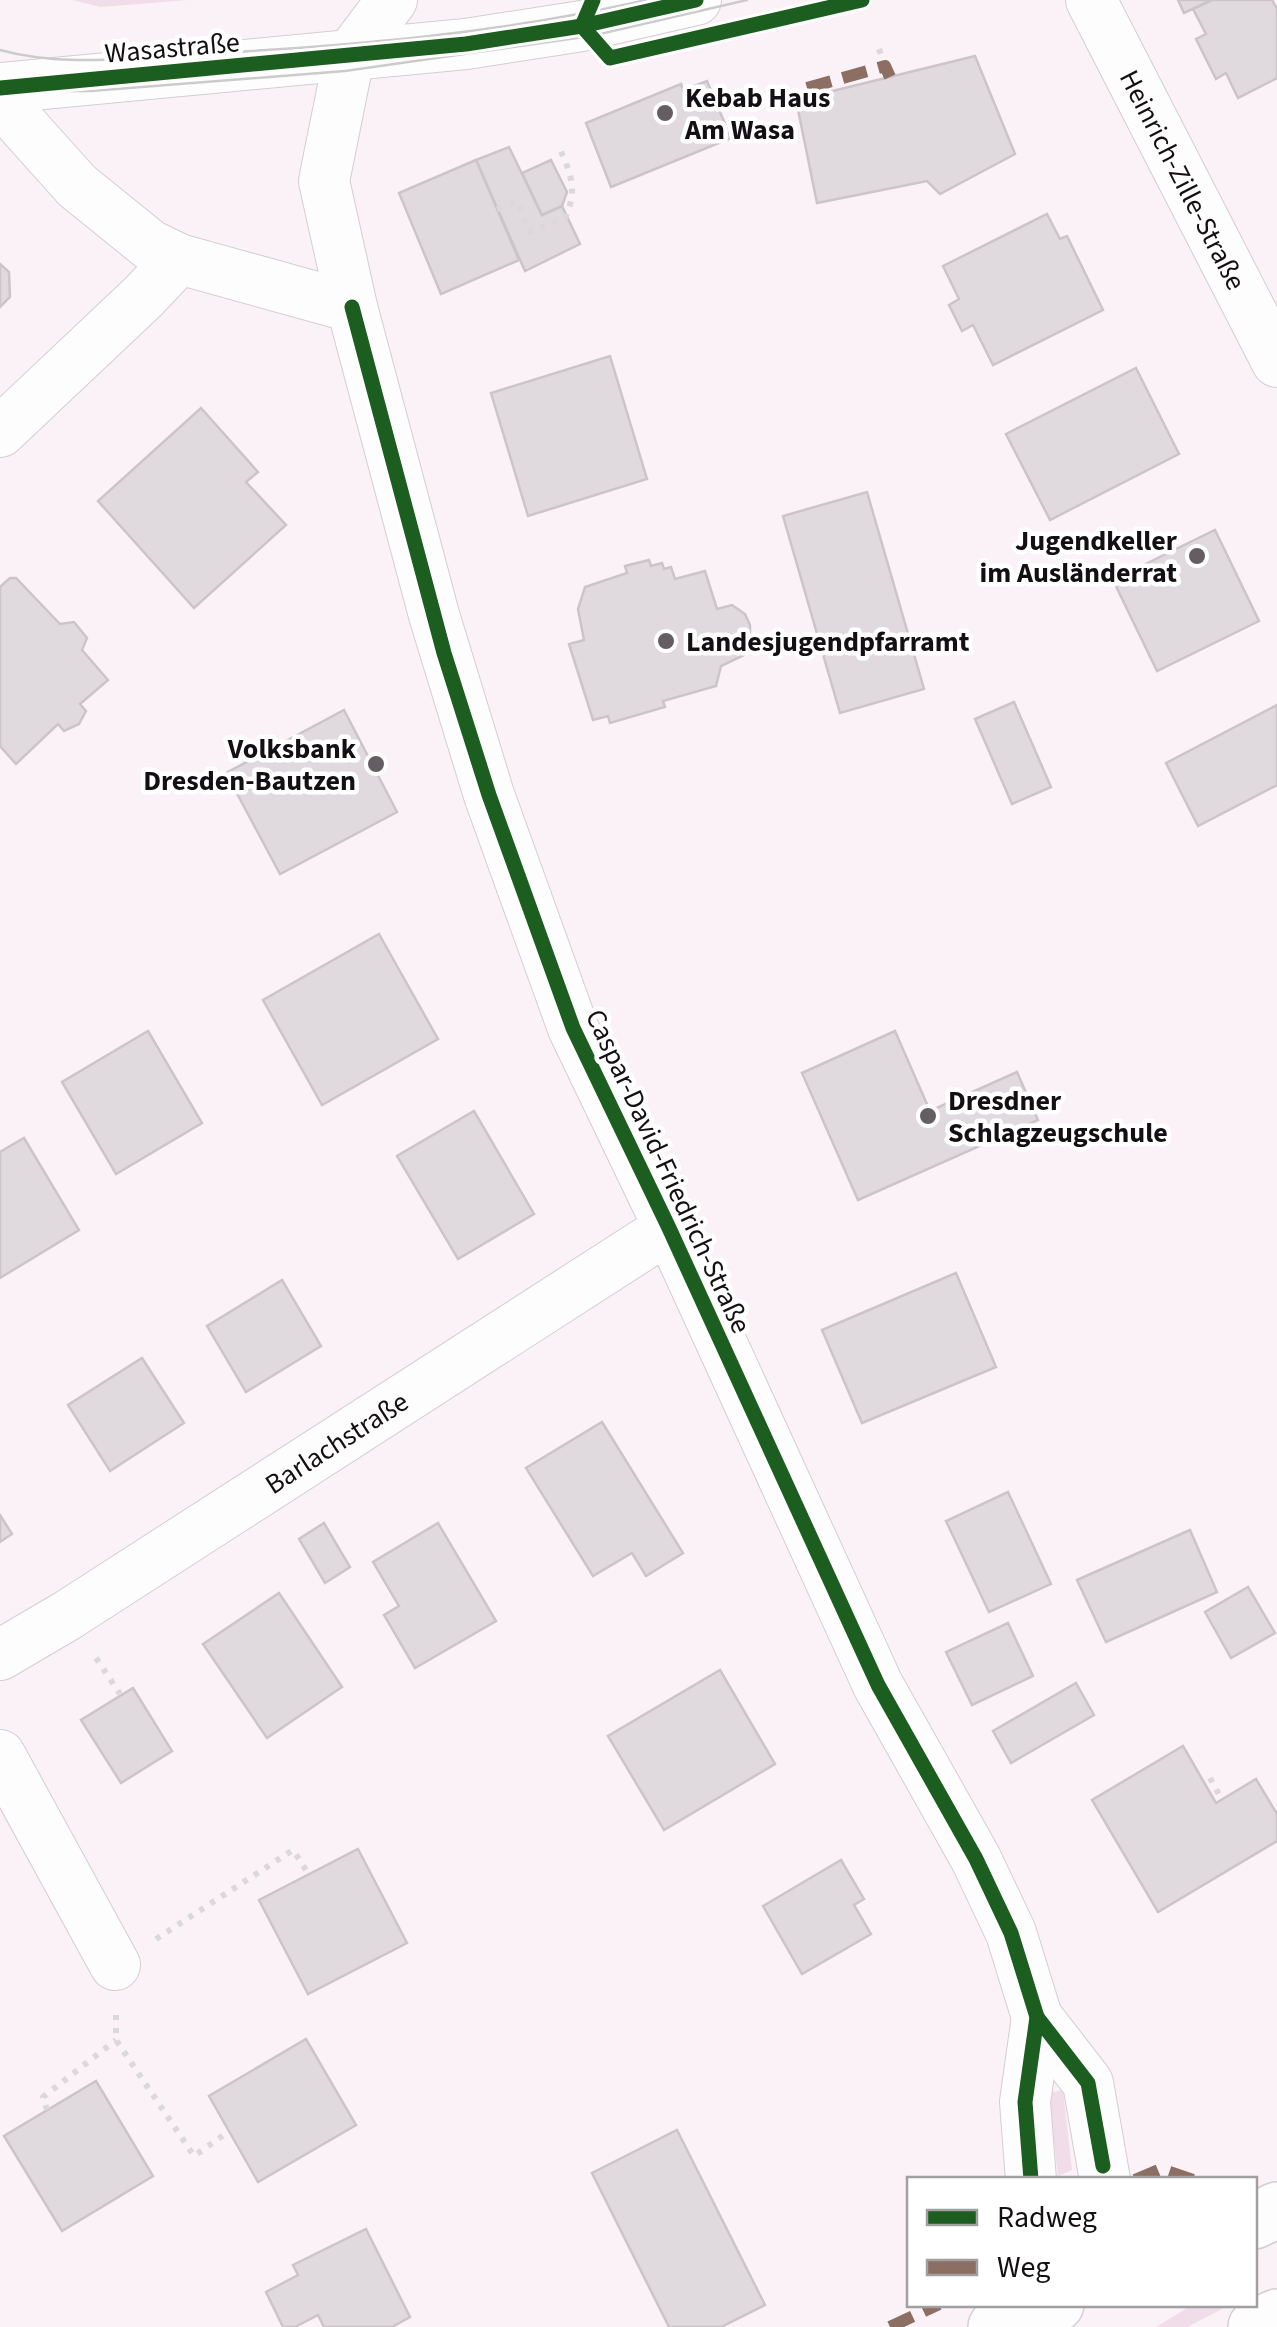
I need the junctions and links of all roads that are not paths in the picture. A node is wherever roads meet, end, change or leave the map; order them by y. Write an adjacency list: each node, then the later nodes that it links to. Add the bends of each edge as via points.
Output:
1 (392, 0): 4 (street)
2 (696, 0): 4 (street, Wasastraße, via 582,26)
3 (1091, 0): 9 (street, Heinrich-Zille-Straße)
4 (348, 56): 5 (street, Wasastraße); 8 (street, Caspar-David-Friedrich-Straße, via 324,181)
5 (0, 88)
6 (0, 100): 7 (street, via 90,196)
7 (178, 259): 8 (street); 10 (street)
8 (352, 307): 11 (street, Caspar-David-Friedrich-Straße, via 489,796 573,1028)
9 (1277, 362)
10 (0, 432)
11 (670, 1228): 12 (street, Barlachstraße); 15 (street, Caspar-David-Friedrich-Straße, via 878,1685 1011,1933)
12 (0, 1654)
13 (0, 1755): 14 (street)
14 (115, 1965)
15 (1037, 2017): 16 (street, Caspar-David-Friedrich-Straße, via 1025,2102); 17 (street, Caspar-David-Friedrich-Straße, via 1088,2083)
16 (1031, 2177)
17 (1104, 2177)
18 (1277, 2317): 19 (main road)
19 (1256, 2327)

